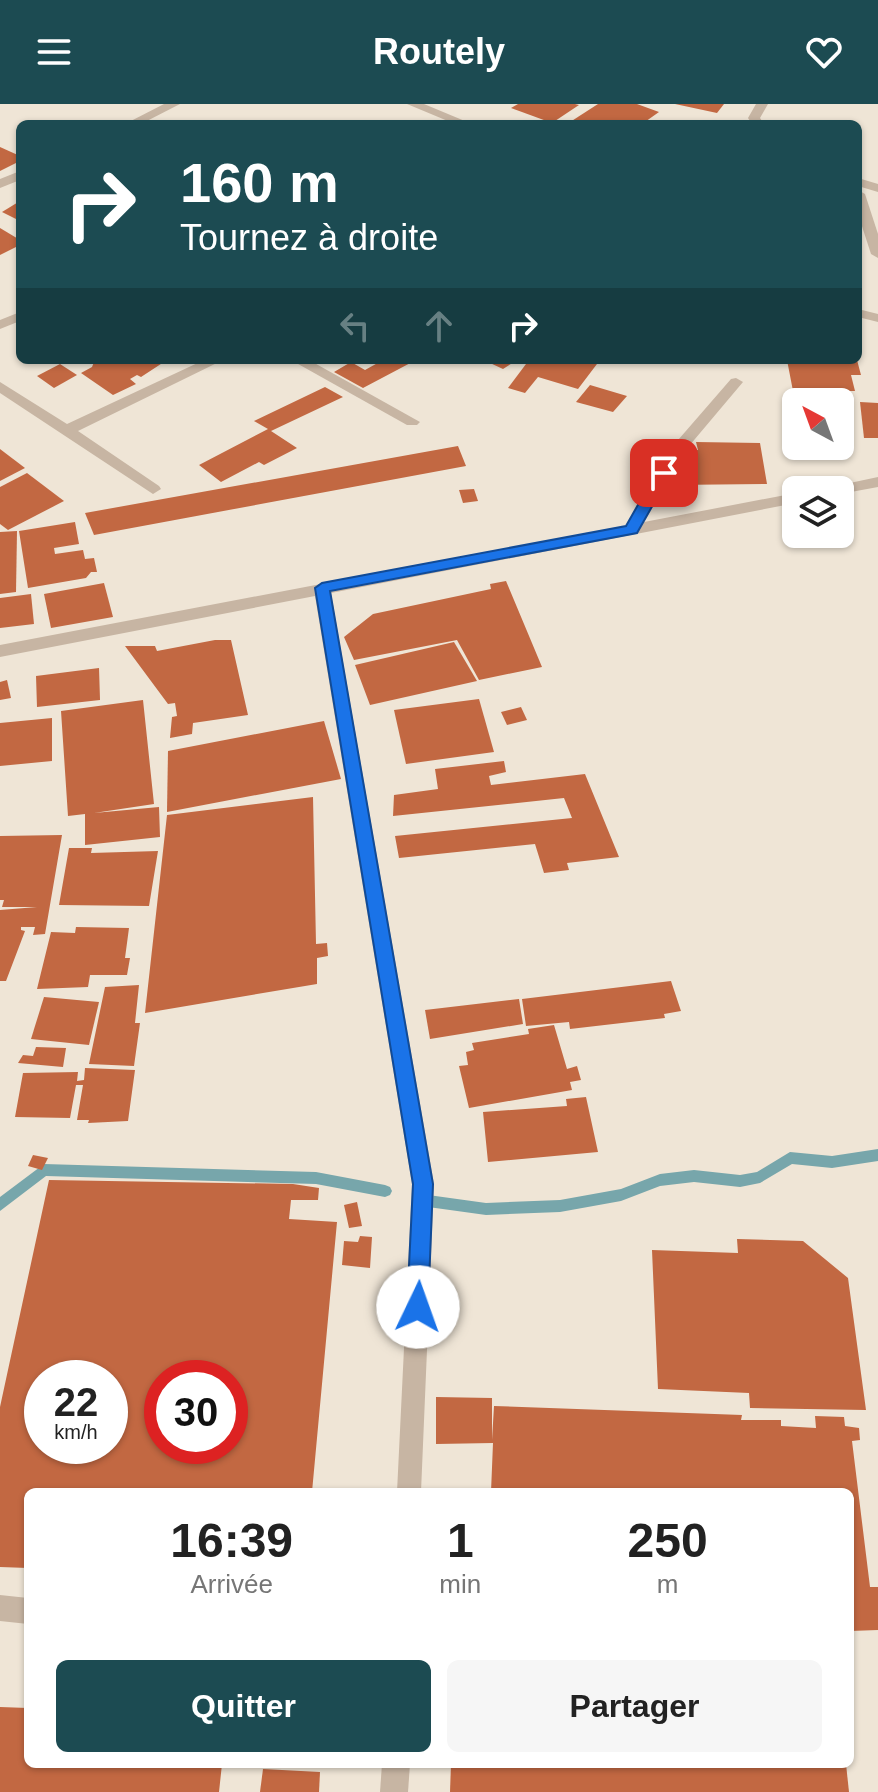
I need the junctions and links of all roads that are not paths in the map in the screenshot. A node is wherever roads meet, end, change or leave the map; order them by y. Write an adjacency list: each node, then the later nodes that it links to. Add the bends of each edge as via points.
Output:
1 (174, 104): 3 (street)
2 (416, 108): 4 (street)
3 (140, 120)
4 (454, 120)
5 (862, 206): 6 (street)
6 (878, 254)
7 (208, 364): 12 (street)
8 (305, 364): 11 (street)
9 (736, 382): 17 (street, via 677,450)
10 (3, 392): 12 (street)
11 (412, 422)
12 (66, 431): 15 (street)
13 (878, 482): 14 (street)
14 (854, 487)
15 (153, 489)
16 (782, 501): 17 (street)
17 (632, 529): 18 (street)
18 (322, 588): 19 (street); 20 (street, via 423,1184)
19 (0, 651)
20 (409, 1488)
21 (0, 1608): 22 (street)
22 (24, 1611)
23 (396, 1768): 24 (street)
24 (394, 1792)

